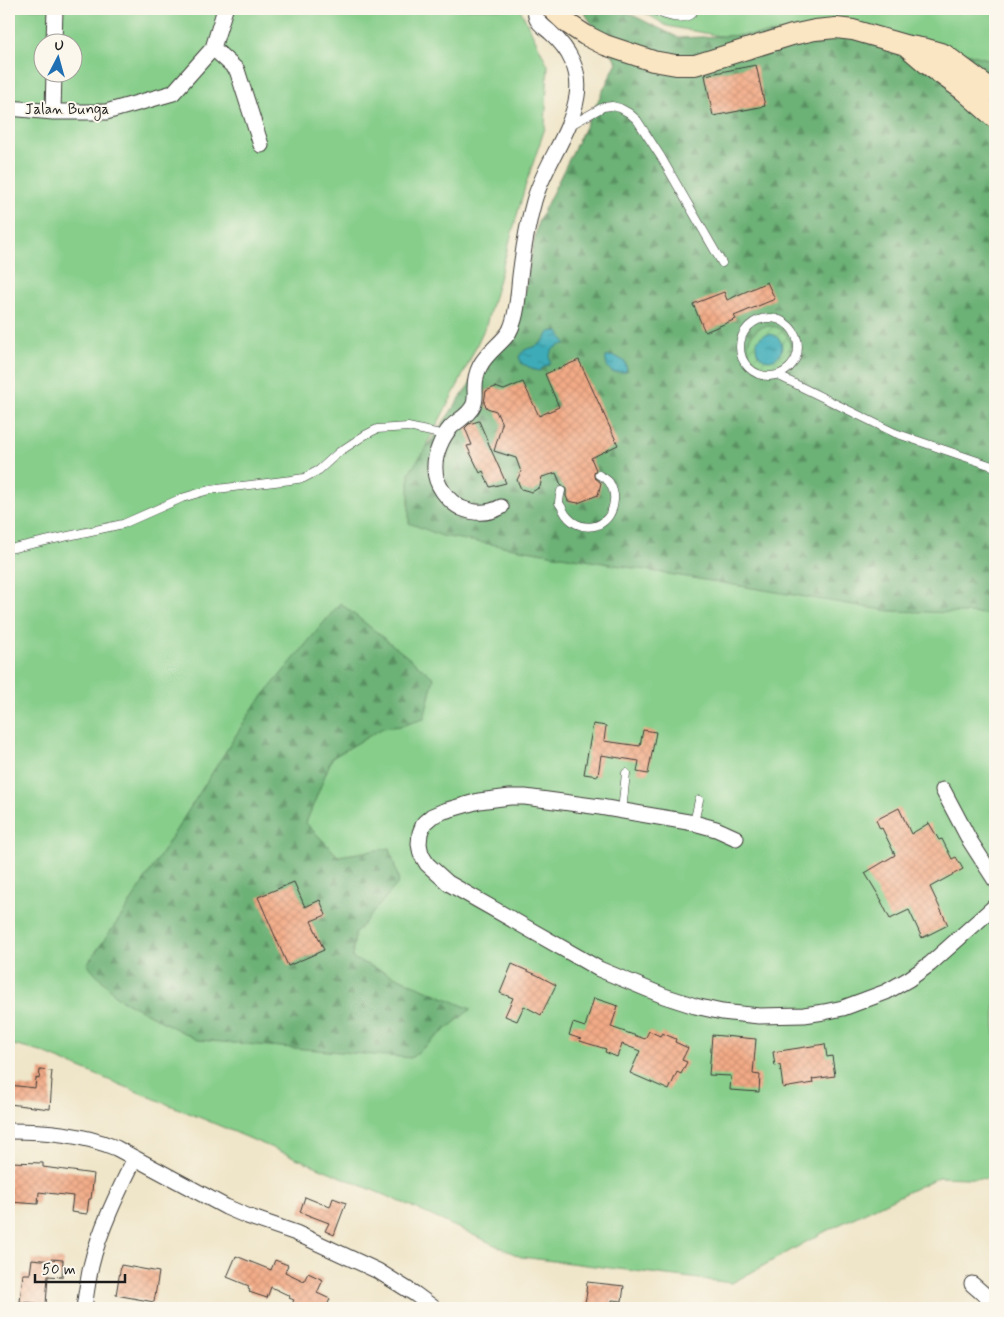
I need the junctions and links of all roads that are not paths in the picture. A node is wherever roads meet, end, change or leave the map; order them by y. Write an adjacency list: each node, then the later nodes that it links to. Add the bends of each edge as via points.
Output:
1 (55, 9): 7 (street)
2 (225, 9): 9 (street, Jalan Bunga)
3 (536, 9): 15 (street, via 539,22 565,48 575,68 579,83)
4 (552, 9): 8 (street, via 567,23 605,45 676,65 695,66 792,35 836,28)
5 (651, 9): 6 (lane, via 679,18)
6 (696, 9)
7 (54, 32)
8 (905, 46): 11 (street, via 944,54); 14 (street)
9 (213, 48): 13 (street, Jalan Bunga, via 173,93 106,112); 16 (street, via 237,70)
10 (54, 82): 13 (street)
11 (995, 92)
12 (9, 108): 13 (street, Jalan Bunga)
13 (54, 112)
14 (995, 118)
15 (568, 126): 17 (lane, via 603,107 612,106 629,113 661,157); 19 (street, via 535,199 510,331 480,365 474,406)
16 (261, 145)
17 (722, 262)
18 (777, 375): 18 (lane, via 759,374 744,362 740,354 746,328 762,318 782,320 796,335 797,354 793,363); 20 (lane, via 895,433)
19 (445, 435): 23 (street, via 436,457 439,486 460,507 476,513); 24 (lane, via 408,427 377,429 304,478 209,490 108,529)
20 (995, 467)
21 (600, 475): 22 (lane, via 609,481 615,496 613,510 600,524 581,525 568,519 559,502)
22 (561, 491)
23 (501, 507)
24 (9, 549)
25 (626, 773): 28 (lane)
26 (943, 790): 31 (street)
27 (699, 800): 29 (lane)
28 (622, 811): 29 (street); 32 (street, via 525,797 479,801 432,816 424,823 419,844 427,864 448,883 599,969 664,996 738,1014 804,1015 843,1008 886,992 930,964)
29 (694, 823): 30 (street)
30 (736, 838)
31 (995, 880)
32 (995, 906)
33 (9, 1131): 34 (street, via 83,1137)
34 (135, 1158): 37 (street, via 112,1206 96,1251); 38 (street, via 226,1207 296,1233 378,1271)
35 (972, 1284): 36 (street)
36 (995, 1304)
37 (84, 1308)
38 (434, 1308)

